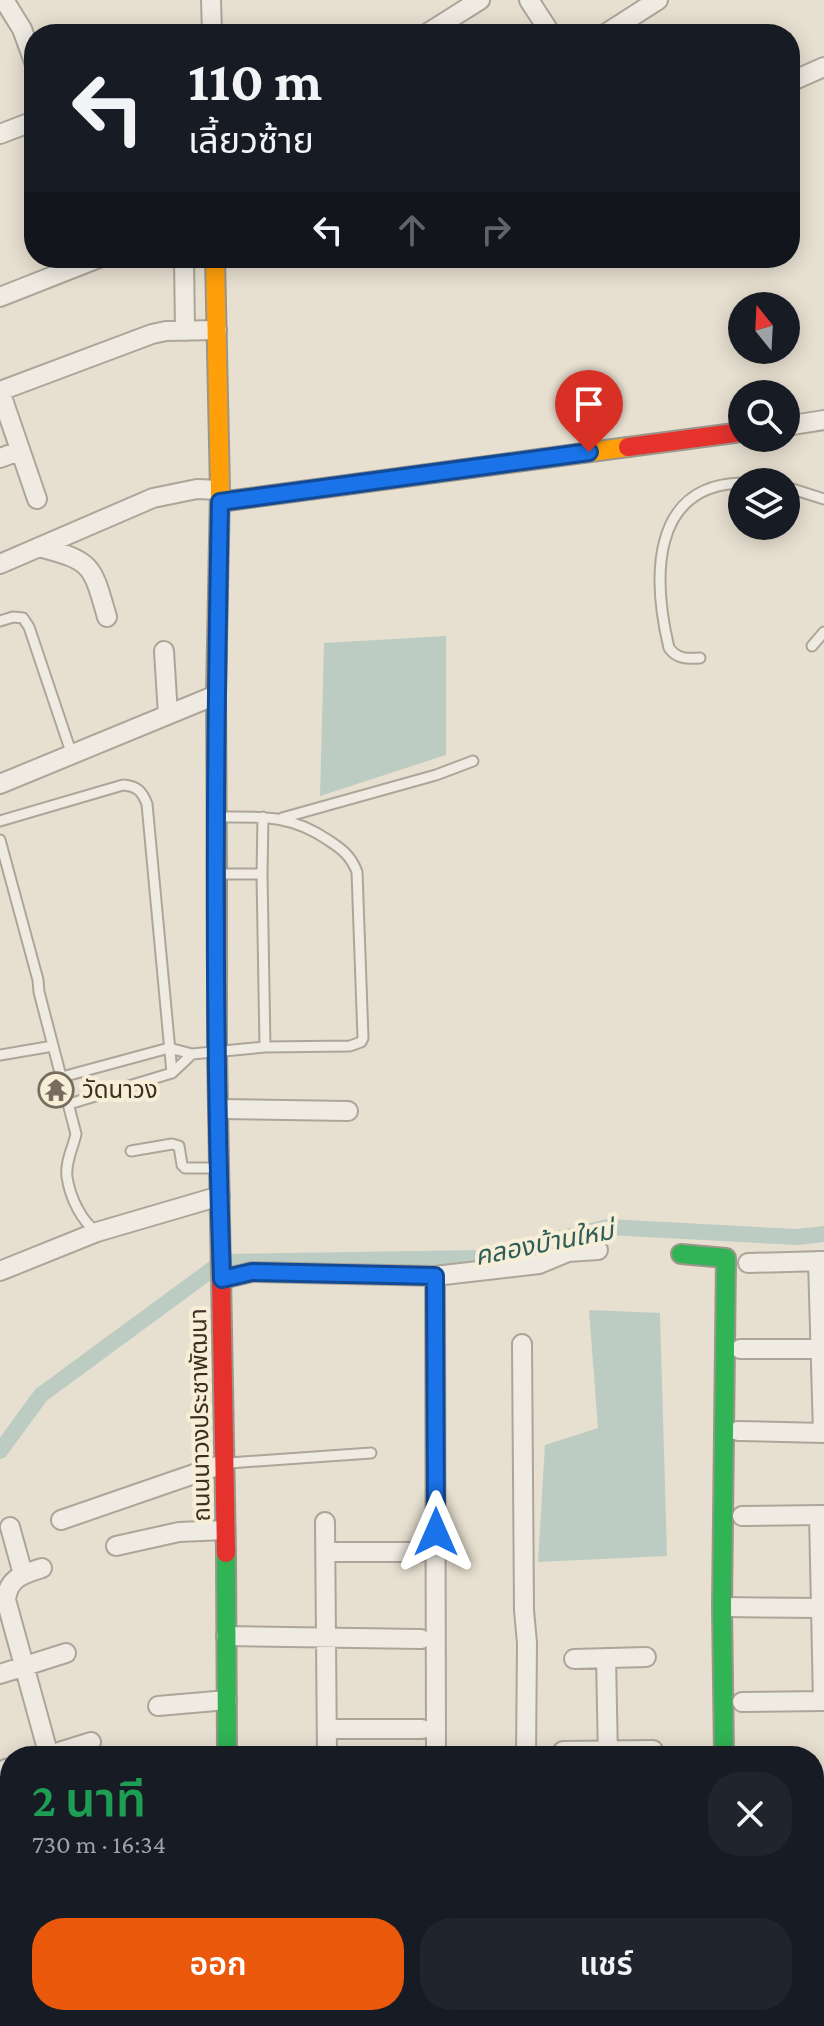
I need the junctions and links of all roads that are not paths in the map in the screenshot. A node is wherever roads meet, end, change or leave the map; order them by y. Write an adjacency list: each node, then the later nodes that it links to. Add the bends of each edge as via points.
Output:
1 (480, 0): 7 (street)
2 (529, 0): 8 (street)
3 (3, 1): 10 (street)
4 (654, 1): 9 (street)
5 (213, 2): 6 (street)
6 (212, 24)
7 (443, 24)
8 (545, 24)
9 (620, 24)
10 (24, 34)
11 (824, 67): 12 (street)
12 (800, 78)
13 (24, 125): 14 (street)
14 (0, 134)
15 (74, 268): 18 (street)
16 (184, 268): 20 (street)
17 (215, 268): 19 (street, ถนนนาวงประชาพัฒนา)
18 (0, 297)
19 (217, 330): 20 (street); 29 (street, ถนนนาวงประชาพัฒนา)
20 (185, 331): 21 (street, via 152,334)
21 (0, 391): 25 (street)
22 (824, 420): 23 (street)
23 (800, 424)
24 (728, 434): 29 (street)
25 (19, 451): 26 (street); 30 (street)
26 (0, 458)
27 (728, 485): 39 (lane, via 686,502 663,539 659,558 669,648 674,655)
28 (800, 491): 31 (lane)
29 (220, 496): 32 (street, via 197,489 153,498); 40 (street, ถนนนาวงประชาพัฒนา)
30 (37, 499)
31 (824, 499)
32 (39, 547): 33 (street); 34 (street, via 74,556 86,566 96,579)
33 (0, 564)
34 (107, 617)
35 (0, 621): 42 (lane, via 23,618 29,627)
36 (824, 632): 37 (lane)
37 (812, 646)
38 (164, 651): 41 (street)
39 (700, 658)
40 (216, 695): 41 (street); 45 (street, ถนนนาวงประชาพัฒนา)
41 (168, 715): 42 (street)
42 (72, 755): 44 (street)
43 (473, 761): 47 (lane)
44 (0, 784)
45 (217, 817): 46 (lane); 50 (street, ถนนนาวงประชาพัฒนา)
46 (263, 817): 47 (lane); 51 (lane)
47 (282, 818): 53 (lane, via 312,829 347,853 357,872 363,1038 350,1046)
48 (0, 821): 54 (lane, via 123,785 143,792)
49 (0, 840): 52 (lane)
50 (218, 874): 51 (lane); 55 (street, ถนนนาวงประชาพัฒนา)
51 (262, 874): 53 (lane)
52 (53, 1046): 57 (lane); 59 (lane)
53 (265, 1047): 55 (lane)
54 (169, 1048): 56 (lane); 58 (lane); 59 (lane)
55 (217, 1052): 56 (lane); 61 (street, ถนนนาวงประชาพัฒนา)
56 (192, 1054): 58 (lane)
57 (0, 1055)
58 (172, 1073): 60 (lane)
59 (62, 1077): 60 (lane)
60 (69, 1104): 66 (lane, via 76,1134 67,1177 83,1220)
61 (219, 1109): 62 (street); 64 (street, ถนนนาวงประชาพัฒนา)
62 (348, 1111)
63 (131, 1151): 64 (lane, via 172,1144 179,1146 185,1168)
64 (219, 1168): 65 (street, ถนนนาวงประชาพัฒนา)
65 (220, 1196): 66 (street); 72 (street, ถนนนาวงประชาพัฒนา)
66 (97, 1232): 71 (street)
67 (598, 1250): 73 (street, via 568,1252 539,1264)
68 (681, 1254): 92 (street, via 726,1258)
69 (821, 1261): 70 (street); 76 (street)
70 (748, 1263)
71 (0, 1271)
72 (222, 1276): 73 (street); 80 (street, ถนนนาวงประชาพัฒนา)
73 (435, 1276): 114 (street)
74 (522, 1344): 115 (street)
75 (740, 1349): 76 (street)
76 (823, 1349): 78 (street)
77 (738, 1431): 78 (street)
78 (824, 1433)
79 (371, 1453): 80 (lane)
80 (226, 1463): 83 (street); 86 (street, ถนนนาวงประชาพัฒนา)
81 (821, 1515): 82 (street); 93 (street)
82 (742, 1516)
83 (61, 1520)
84 (325, 1522): 88 (street)
85 (10, 1527): 91 (street)
86 (225, 1530): 87 (street, via 179,1532); 94 (street, ถนนนาวงประชาพัฒนา)
87 (116, 1546)
88 (326, 1552): 89 (street); 95 (street)
89 (419, 1552)
90 (42, 1568): 91 (street)
91 (23, 1574): 101 (street, via 12,1581 6,1600)
92 (722, 1607): 93 (street); 117 (street)
93 (822, 1608): 104 (street)
94 (226, 1636): 95 (street); 103 (street, ถนนนาวงประชาพัฒนา)
95 (326, 1638): 96 (street); 107 (street)
96 (421, 1639)
97 (66, 1653): 101 (street)
98 (646, 1657): 99 (street)
99 (606, 1658): 100 (street); 116 (street)
100 (574, 1659)
101 (24, 1666): 102 (street); 110 (street)
102 (0, 1674)
103 (227, 1700): 106 (street); 112 (street, ถนนนาวงประชาพัฒนา)
104 (824, 1701): 105 (street)
105 (742, 1702)
106 (158, 1706)
107 (327, 1729): 108 (street); 113 (street)
108 (422, 1729)
109 (91, 1742): 111 (street)
110 (45, 1746)
111 (79, 1746)
112 (227, 1746)
113 (327, 1746)
114 (436, 1746)
115 (526, 1746)
116 (608, 1746)
117 (724, 1746)

